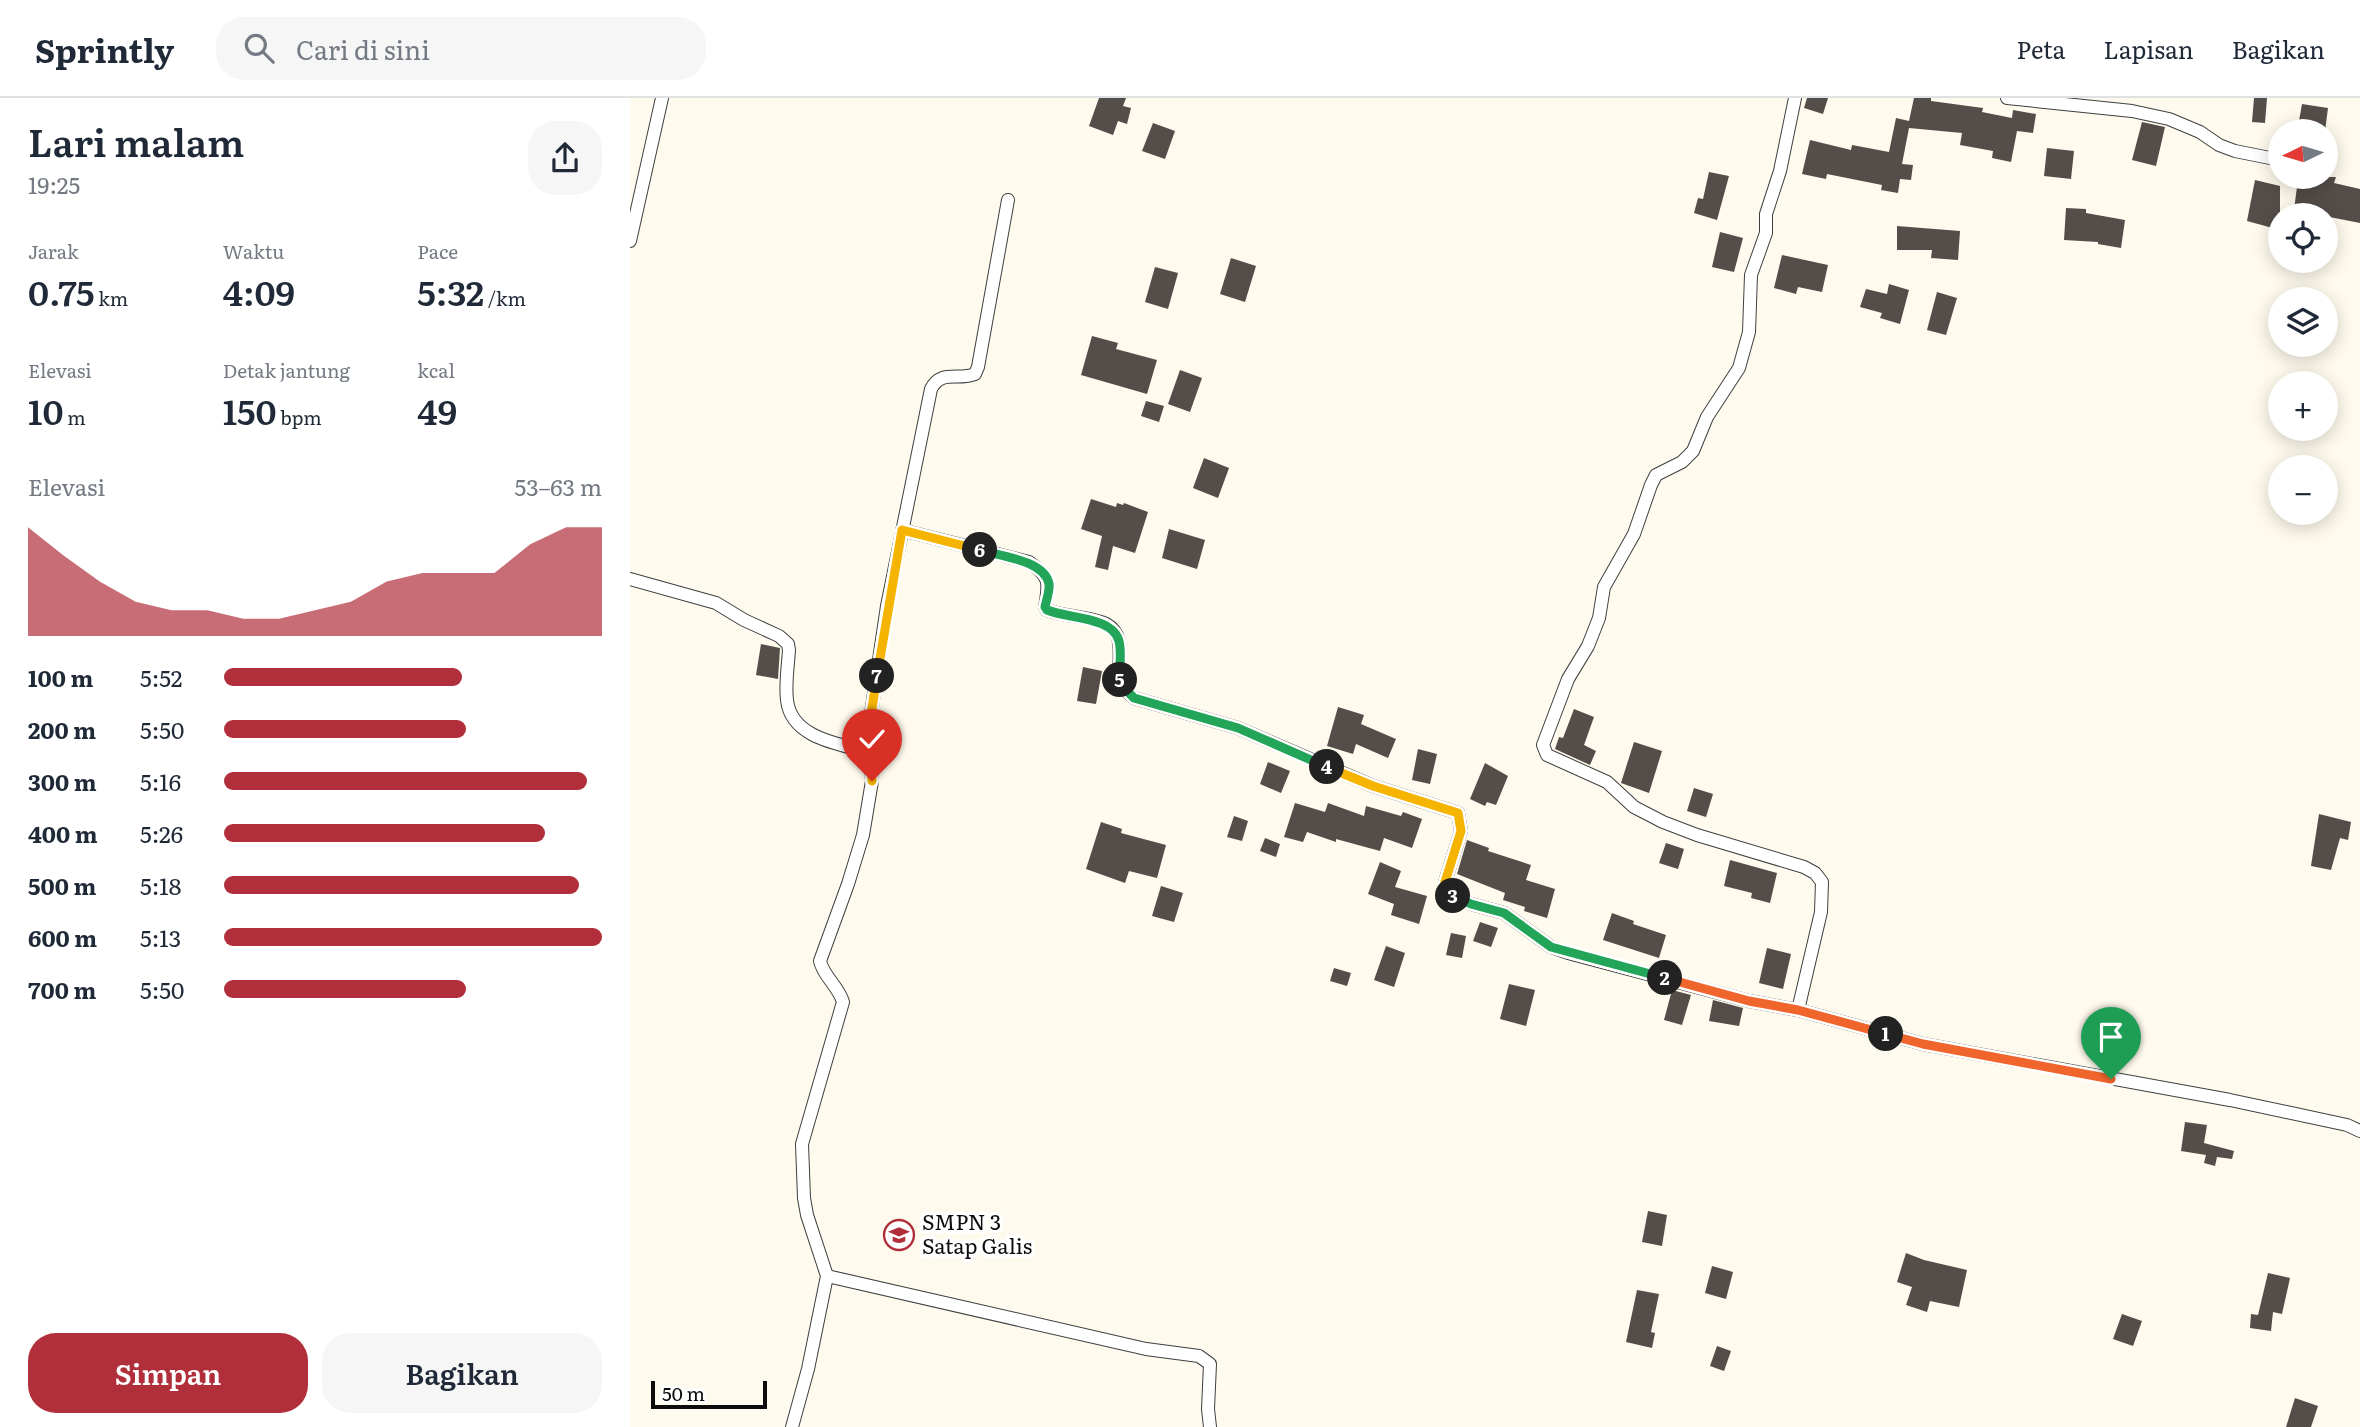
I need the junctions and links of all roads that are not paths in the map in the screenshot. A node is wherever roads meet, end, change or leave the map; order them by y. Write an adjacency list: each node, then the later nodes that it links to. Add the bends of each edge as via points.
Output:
1 (662, 98): 6 (street)
2 (1796, 98): 10 (street, via 1766,214 1766,233 1751,275 1750,323 1739,368 1707,417 1693,451 1656,475 1634,534 1604,587 1599,618 1568,679 1543,745 1546,755 1607,782 1634,807 1663,822 1815,873 1822,881 1821,912)
3 (2007, 98): 4 (street, via 2169,119 2219,145)
4 (2268, 157)
5 (1008, 200): 7 (street, via 978,367 970,377 935,380)
6 (630, 241)
7 (902, 530): 9 (street, via 869,727); 10 (street, via 1029,562 1049,584 1047,610 1107,624 1116,634 1120,678 1134,698 1238,728 1373,786 1458,813 1461,831 1445,882 1449,894 1504,913 1551,947 1568,953)
8 (630, 579): 9 (street, via 716,603 779,636 789,650 787,700 791,715 803,729 826,741)
9 (869, 752): 12 (street, via 872,781 863,835 820,961 841,994 843,1010 802,1144 803,1198)
10 (1798, 1010): 11 (street, via 1923,1044 2230,1100)
11 (2360, 1131)
12 (827, 1276): 13 (street); 14 (street, via 1146,1349 1199,1356 1210,1364)
13 (792, 1427)
14 (1210, 1427)

